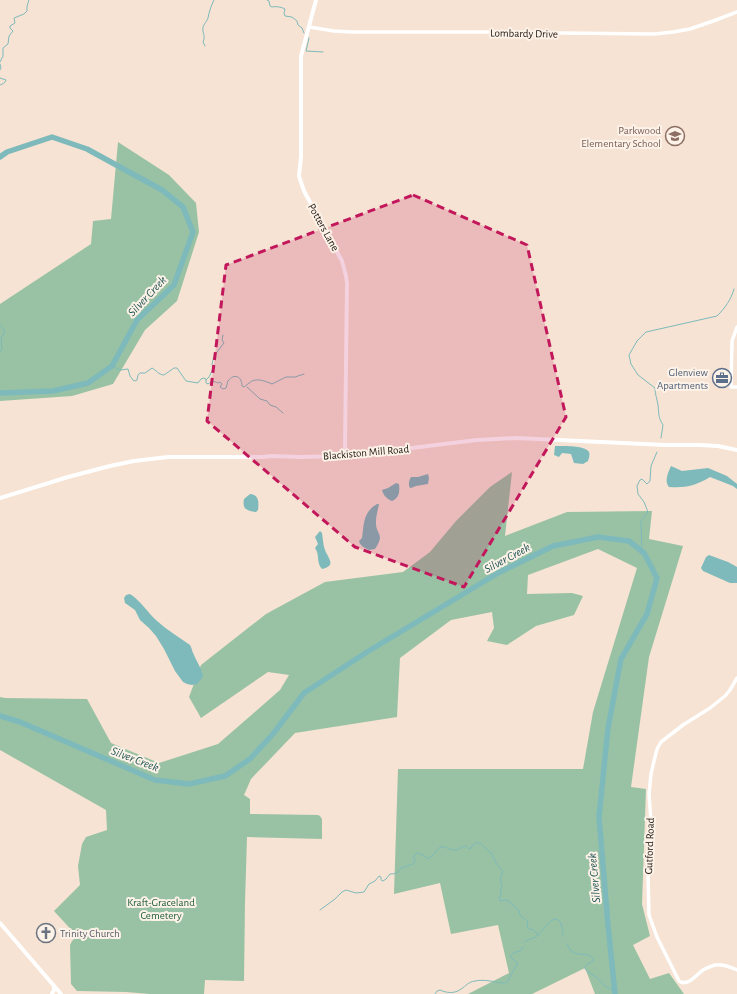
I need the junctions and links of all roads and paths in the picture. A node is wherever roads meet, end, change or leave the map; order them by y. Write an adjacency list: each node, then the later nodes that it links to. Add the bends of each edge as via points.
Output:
1 (316, 0): 3 (main road, Potters Lane)
2 (737, 12): 3 (street, Lombardy Drive, via 690,29 655,34 351,32)
3 (309, 27): 7 (main road, Potters Lane, via 301,56 300,176 304,192 342,261 346,276)
4 (737, 327): 5 (street, via 732,341 731,387)
5 (737, 387)
6 (737, 450): 7 (main road, Blackiston Mill Road, via 700,445 516,438 477,440)
7 (346, 456): 8 (main road, Blackiston Mill Road, via 168,457 110,466)
8 (0, 498)
9 (737, 678): 11 (street, Gutford Road, via 725,696 669,735 657,749 649,794 651,822 648,876 649,915 679,981 686,983 711,966 727,966)
10 (0, 923): 12 (main road)
11 (737, 970)
12 (54, 986): 13 (main road); 14 (main road)
13 (52, 994)
14 (61, 994)

